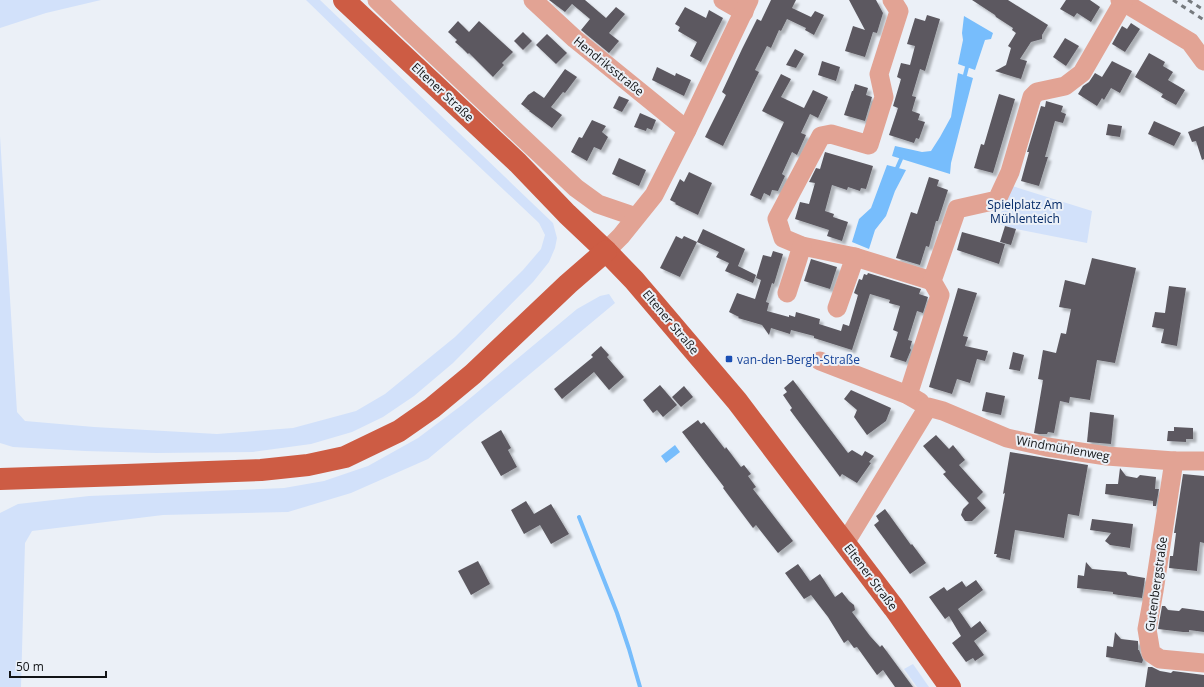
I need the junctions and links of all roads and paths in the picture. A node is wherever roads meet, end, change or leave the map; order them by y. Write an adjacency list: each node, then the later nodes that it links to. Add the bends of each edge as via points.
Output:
1 (344, 0): 12 (main road, Eltener Straße, via 518,163)
2 (377, 0): 10 (street, Eltener Straße, via 576,188 598,204)
3 (533, 0): 9 (street, Hendriksstraße, via 575,39)
4 (723, 0): 7 (street)
5 (892, 0): 11 (street, via 899,11 879,74 884,97 869,145 831,134 820,136 777,219 784,238)
6 (1122, 1): 8 (street, via 1190,42); 14 (street, via 1082,73 1065,86 1037,92 1032,97 1010,172 997,200 957,209)
7 (746, 6): 9 (street)
8 (1204, 60)
9 (687, 130): 10 (street, via 654,195)
10 (636, 217): 12 (street)
11 (802, 246): 13 (street); 15 (street)
12 (606, 251): 22 (main road, via 473,374 432,408 399,431 345,457 308,465 261,470); 23 (main road, Eltener Straße, via 634,280 737,401)
13 (855, 257): 14 (street); 16 (street)
14 (932, 281): 18 (street, via 940,295)
15 (787, 293)
16 (837, 308)
17 (820, 360): 18 (street, Windmühlenweg)
18 (908, 395): 19 (street, Windmühlenweg)
19 (928, 407): 20 (street, Windmühlenweg, via 1007,438 1047,447 1108,456); 23 (street)
20 (1174, 461): 21 (street, Windmühlenweg); 24 (street, Gutenbergstraße, via 1147,629 1151,653 1160,659)
21 (1204, 461)
22 (0, 479)
23 (845, 543): 25 (main road, Eltener Straße)
24 (1204, 663)
25 (950, 687)

